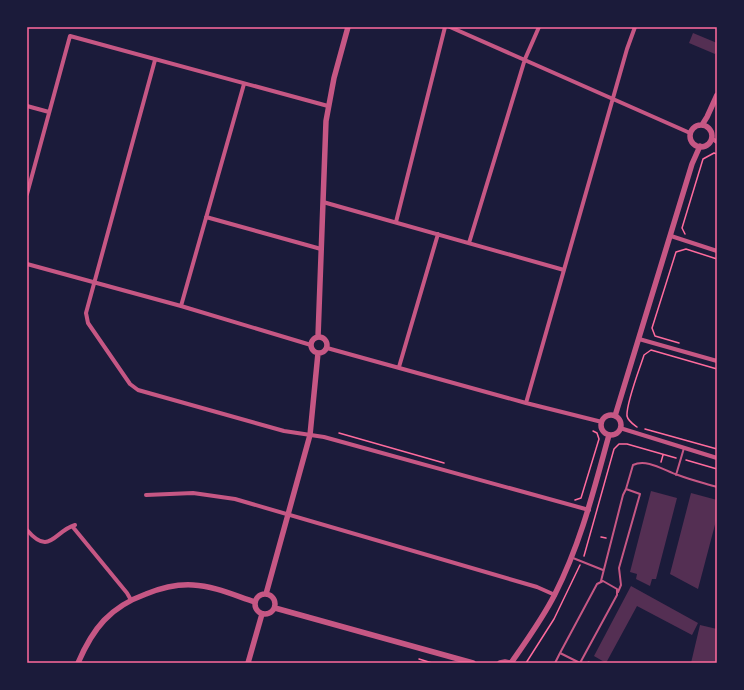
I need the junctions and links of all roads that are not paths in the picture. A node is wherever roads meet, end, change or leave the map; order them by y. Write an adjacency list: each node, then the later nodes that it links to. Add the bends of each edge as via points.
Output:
1 (348, 27): 12 (street)
2 (445, 27): 22 (street)
3 (450, 27): 6 (street)
4 (539, 27): 6 (street)
5 (635, 27): 10 (street)
6 (525, 59): 10 (street); 25 (street)
7 (155, 60): 8 (street); 13 (street, via 70,36); 30 (street)
8 (244, 84): 12 (street); 21 (street)
9 (717, 95): 14 (street)
10 (614, 98): 15 (street); 29 (street)
11 (27, 106): 13 (street)
12 (328, 106): 20 (street)
13 (49, 112): 19 (street)
14 (702, 125): 15 (street, via 694,127); 16 (street, via 710,131)
15 (690, 133): 18 (street, via 691,140)
16 (711, 138): 17 (street); 18 (street, via 707,144)
17 (717, 142)
18 (700, 146): 24 (street, via 692,164)
19 (27, 194)
20 (323, 202): 22 (street); 26 (street)
21 (206, 217): 26 (street); 31 (street)
22 (396, 222): 23 (street)
23 (438, 234): 25 (street); 38 (street)
24 (671, 236): 27 (street); 33 (street)
25 (470, 243): 29 (street)
26 (321, 248): 32 (street)
27 (717, 251)
28 (27, 264): 30 (street)
29 (564, 270): 39 (street)
30 (94, 283): 31 (street); 43 (street, via 86,313 88,324 132,386 284,431)
31 (181, 306): 34 (street)
32 (318, 337): 34 (street); 35 (street, via 326,340)
33 (639, 339): 37 (street); 40 (street)
34 (311, 345): 36 (street)
35 (327, 348): 36 (street); 38 (street)
36 (318, 353): 43 (street)
37 (717, 361)
38 (398, 367): 39 (street)
39 (526, 403): 41 (street)
40 (615, 416): 41 (street, via 608,416); 42 (street)
41 (602, 422): 44 (street, via 603,432)
42 (620, 428): 44 (street, via 617,433); 45 (street)
43 (310, 435): 51 (street); 52 (street)
44 (609, 435): 51 (street)
45 (684, 448): 46 (street); 47 (lane)
46 (717, 458)
47 (676, 475): 48 (lane); 49 (lane, via 660,467 637,463 633,465)
48 (717, 487)
49 (626, 489): 55 (lane); 57 (lane, via 640,494 619,568 621,585)
50 (146, 495): 52 (street, via 193,493 235,499)
51 (588, 510): 54 (street)
52 (289, 514): 58 (street); 59 (street, via 537,587)
53 (27, 530): 60 (street, via 36,539 46,542 52,541 74,526)
54 (571, 557): 55 (lane); 59 (street)
55 (603, 570): 56 (lane)
56 (601, 582): 57 (lane, via 617,589); 64 (lane, via 597,584)
57 (618, 592): 64 (lane, via 580,663)
58 (266, 594): 61 (street, via 259,596); 62 (street, via 273,597)
59 (555, 595): 69 (street)
60 (131, 600): 61 (street, via 165,587 194,585); 65 (street, via 120,606 99,625)
61 (255, 602): 63 (street, via 256,609)
62 (275, 608): 63 (street, via 270,613); 67 (street)
63 (262, 614): 66 (street)
64 (560, 653): 70 (lane)
65 (80, 663)
66 (248, 663)
67 (473, 663)
68 (500, 663): 69 (street)
69 (511, 663)
70 (555, 663)

